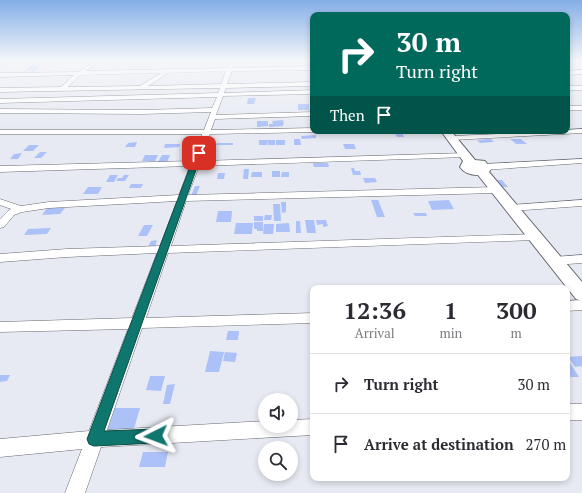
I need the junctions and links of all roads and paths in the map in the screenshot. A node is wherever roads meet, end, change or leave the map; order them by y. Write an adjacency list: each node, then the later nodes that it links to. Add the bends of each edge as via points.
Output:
1 (68, 83): 9 (street)
2 (149, 83): 6 (street)
3 (225, 83): 5 (street)
4 (310, 84): 5 (street)
5 (224, 86): 6 (street); 12 (street)
6 (141, 88): 9 (street)
7 (570, 88): 8 (street)
8 (582, 88)
9 (62, 89): 10 (street)
10 (0, 90)
11 (310, 92): 12 (street)
12 (221, 95): 13 (street); 16 (street)
13 (0, 100)
14 (570, 108): 15 (street)
15 (582, 108)
16 (216, 110): 17 (street); 19 (street)
17 (0, 111)
18 (310, 114): 19 (street)
19 (213, 117): 24 (street)
20 (310, 130): 24 (street)
21 (570, 131): 22 (street)
22 (582, 131)
23 (0, 132): 24 (street)
24 (207, 132): 27 (street)
25 (449, 134): 28 (main road)
26 (582, 161): 28 (street)
27 (195, 163): 28 (street); 29 (street); 31 (street)
28 (476, 164): 30 (main road)
29 (0, 169)
30 (496, 190): 31 (street); 34 (main road)
31 (182, 198): 35 (street, via 49,204); 38 (street)
32 (0, 202): 35 (street)
33 (582, 203): 34 (street)
34 (512, 208): 37 (main road)
35 (20, 209): 36 (street, via 11,213)
36 (0, 225)
37 (536, 237): 38 (street); 41 (main road)
38 (163, 250): 39 (street); 46 (street)
39 (0, 258)
40 (582, 259): 41 (street)
41 (554, 260): 42 (main road)
42 (582, 294)
43 (582, 305): 44 (street)
44 (570, 306)
45 (310, 318): 46 (street)
46 (137, 322): 47 (street); 51 (street)
47 (0, 327)
48 (570, 412): 49 (street)
49 (582, 412)
50 (310, 427): 51 (street)
51 (94, 439): 52 (street); 53 (street)
52 (0, 448)
53 (74, 493)

